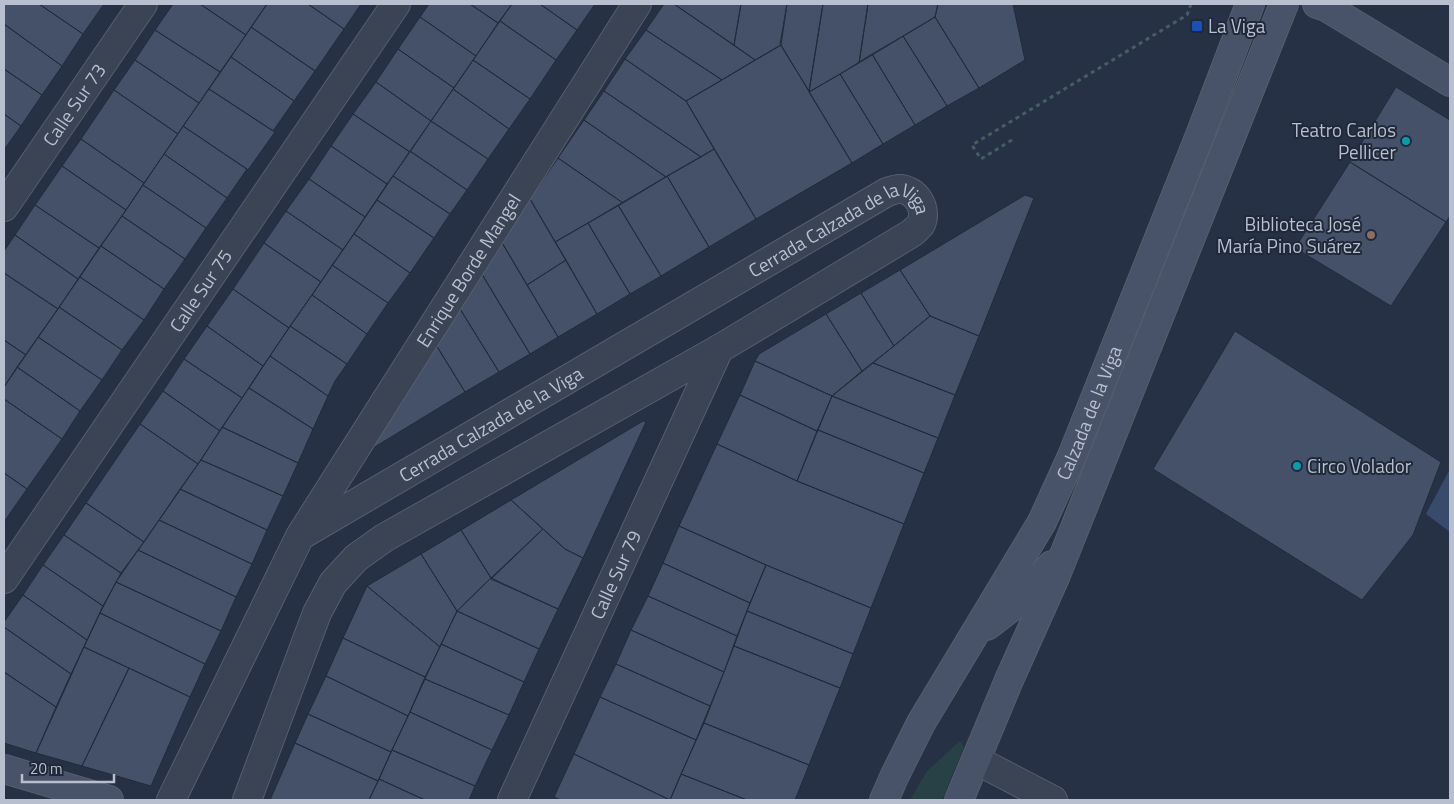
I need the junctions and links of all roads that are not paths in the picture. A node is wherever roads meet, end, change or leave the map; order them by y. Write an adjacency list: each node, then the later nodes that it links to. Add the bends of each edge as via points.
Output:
1 (143, 4): 8 (street, Calle Sur 73)
2 (396, 4): 12 (street, Calle Sur 75)
3 (637, 4): 10 (street, Enrique Borde Mangel)
4 (1250, 4): 13 (main road, Calzada de la Viga, via 1072,456 1042,522)
5 (1284, 4): 11 (main road, Calzada de la Viga)
6 (1318, 4): 7 (main road)
7 (1450, 82)
8 (4, 207)
9 (719, 349): 10 (street, Cerrada Calzada de la Viga, via 912,233 920,224 923,213 919,200 910,191 898,188 887,192); 18 (street, Cerrada Calzada de la Viga, via 384,538 356,558 334,583 317,613); 19 (street, Calle Sur 79)
10 (300, 536): 17 (street)
11 (1070, 540): 13 (main road, via 1049,569 1018,602); 14 (main road, Calzada de la Viga)
12 (4, 579)
13 (975, 634): 20 (main road, Calzada de la Viga, via 921,723)
14 (976, 760): 21 (main road, Calzada de la Viga); 22 (street)
15 (4, 769): 16 (main road)
16 (109, 800)
17 (171, 800)
18 (247, 800)
19 (512, 800)
20 (884, 800)
21 (959, 800)
22 (1053, 800)

